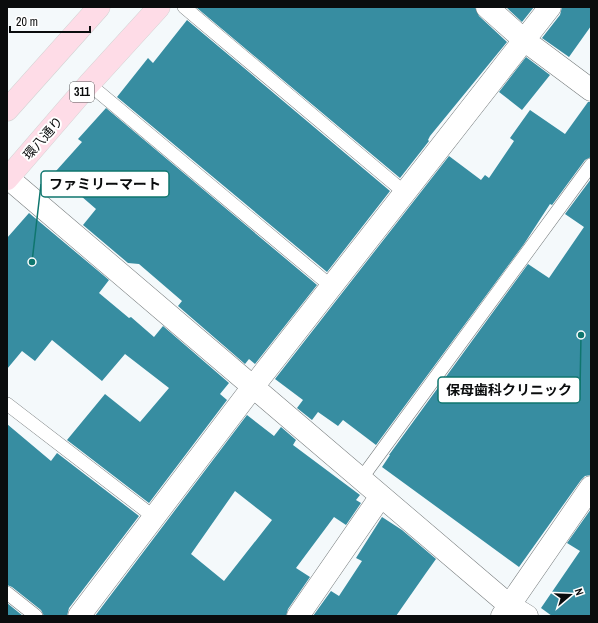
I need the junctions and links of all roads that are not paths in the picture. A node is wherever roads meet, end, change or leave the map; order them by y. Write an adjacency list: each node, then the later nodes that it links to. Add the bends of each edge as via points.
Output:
1 (100, 7): 9 (main road)
2 (159, 7): 7 (main road, 環八通り / 311)
3 (184, 7): 12 (lane)
4 (487, 7): 6 (street)
5 (550, 7): 6 (street)
6 (524, 40): 8 (street); 12 (street)
7 (89, 84): 11 (main road, 環八通り / 311); 13 (lane)
8 (591, 90)
9 (7, 110)
10 (591, 165): 16 (lane)
11 (7, 179): 14 (street)
12 (404, 192): 13 (street)
13 (332, 287): 14 (street)
14 (252, 388): 16 (street); 19 (street)
15 (7, 404): 19 (lane)
16 (361, 479): 18 (street)
17 (591, 486): 21 (street)
18 (381, 496): 21 (street); 24 (street)
19 (154, 517): 23 (street)
20 (7, 593): 22 (lane)
21 (513, 612)
22 (36, 616)
23 (78, 616)
24 (298, 616)

